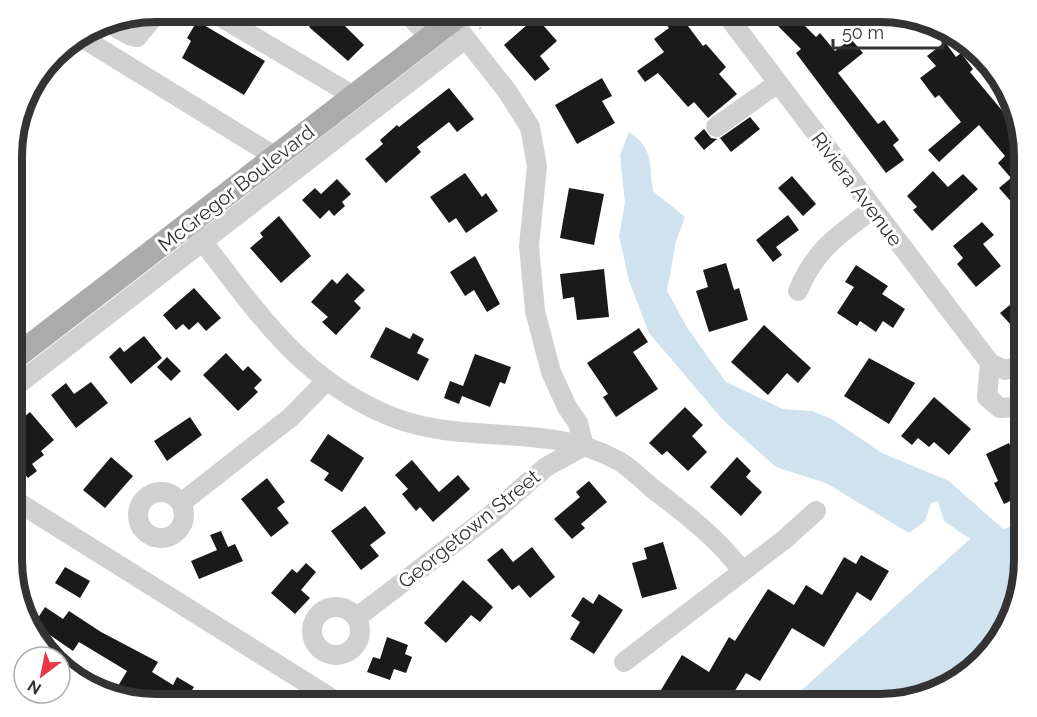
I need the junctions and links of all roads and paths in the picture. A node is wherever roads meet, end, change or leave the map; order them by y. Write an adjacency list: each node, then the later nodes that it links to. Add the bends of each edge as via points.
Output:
1 (149, 23): 6 (street, via 137,37)
2 (231, 23): 10 (street)
3 (416, 23): 7 (street)
4 (733, 23): 9 (street, Riviera Avenue)
5 (458, 26): 7 (main road, McGregor Boulevard); 14 (street); 22 (street, via 530,127 537,166 529,246 535,311 551,372 578,423)
6 (118, 28)
7 (430, 38): 10 (main road, McGregor Boulevard)
8 (89, 42): 12 (street)
9 (778, 83): 11 (street); 13 (street, Riviera Avenue)
10 (354, 96): 12 (main road, McGregor Boulevard)
11 (716, 127)
12 (276, 157): 14 (main road, McGregor Boulevard)
13 (873, 209): 15 (street, via 823,248); 17 (street, Riviera Avenue)
14 (195, 232): 16 (main road, McGregor Boulevard); 19 (street); 20 (street, Georgetown Street, via 274,332)
15 (798, 291)
16 (22, 352)
17 (990, 363): 18 (street, via 1005,370); 21 (street, via 987,397 1000,408)
18 (1014, 367)
19 (23, 380)
20 (325, 381): 22 (street, Georgetown Street, via 381,412 425,427); 23 (street, via 291,417)
21 (1014, 408)
22 (584, 446): 26 (street, Georgetown Street, via 619,460 694,521); 27 (street, Georgetown Street, via 546,467 492,514)
23 (181, 503)
24 (23, 505): 29 (street)
25 (816, 511): 26 (street)
26 (742, 571): 28 (street)
27 (356, 618)
28 (624, 662)
29 (324, 694)

